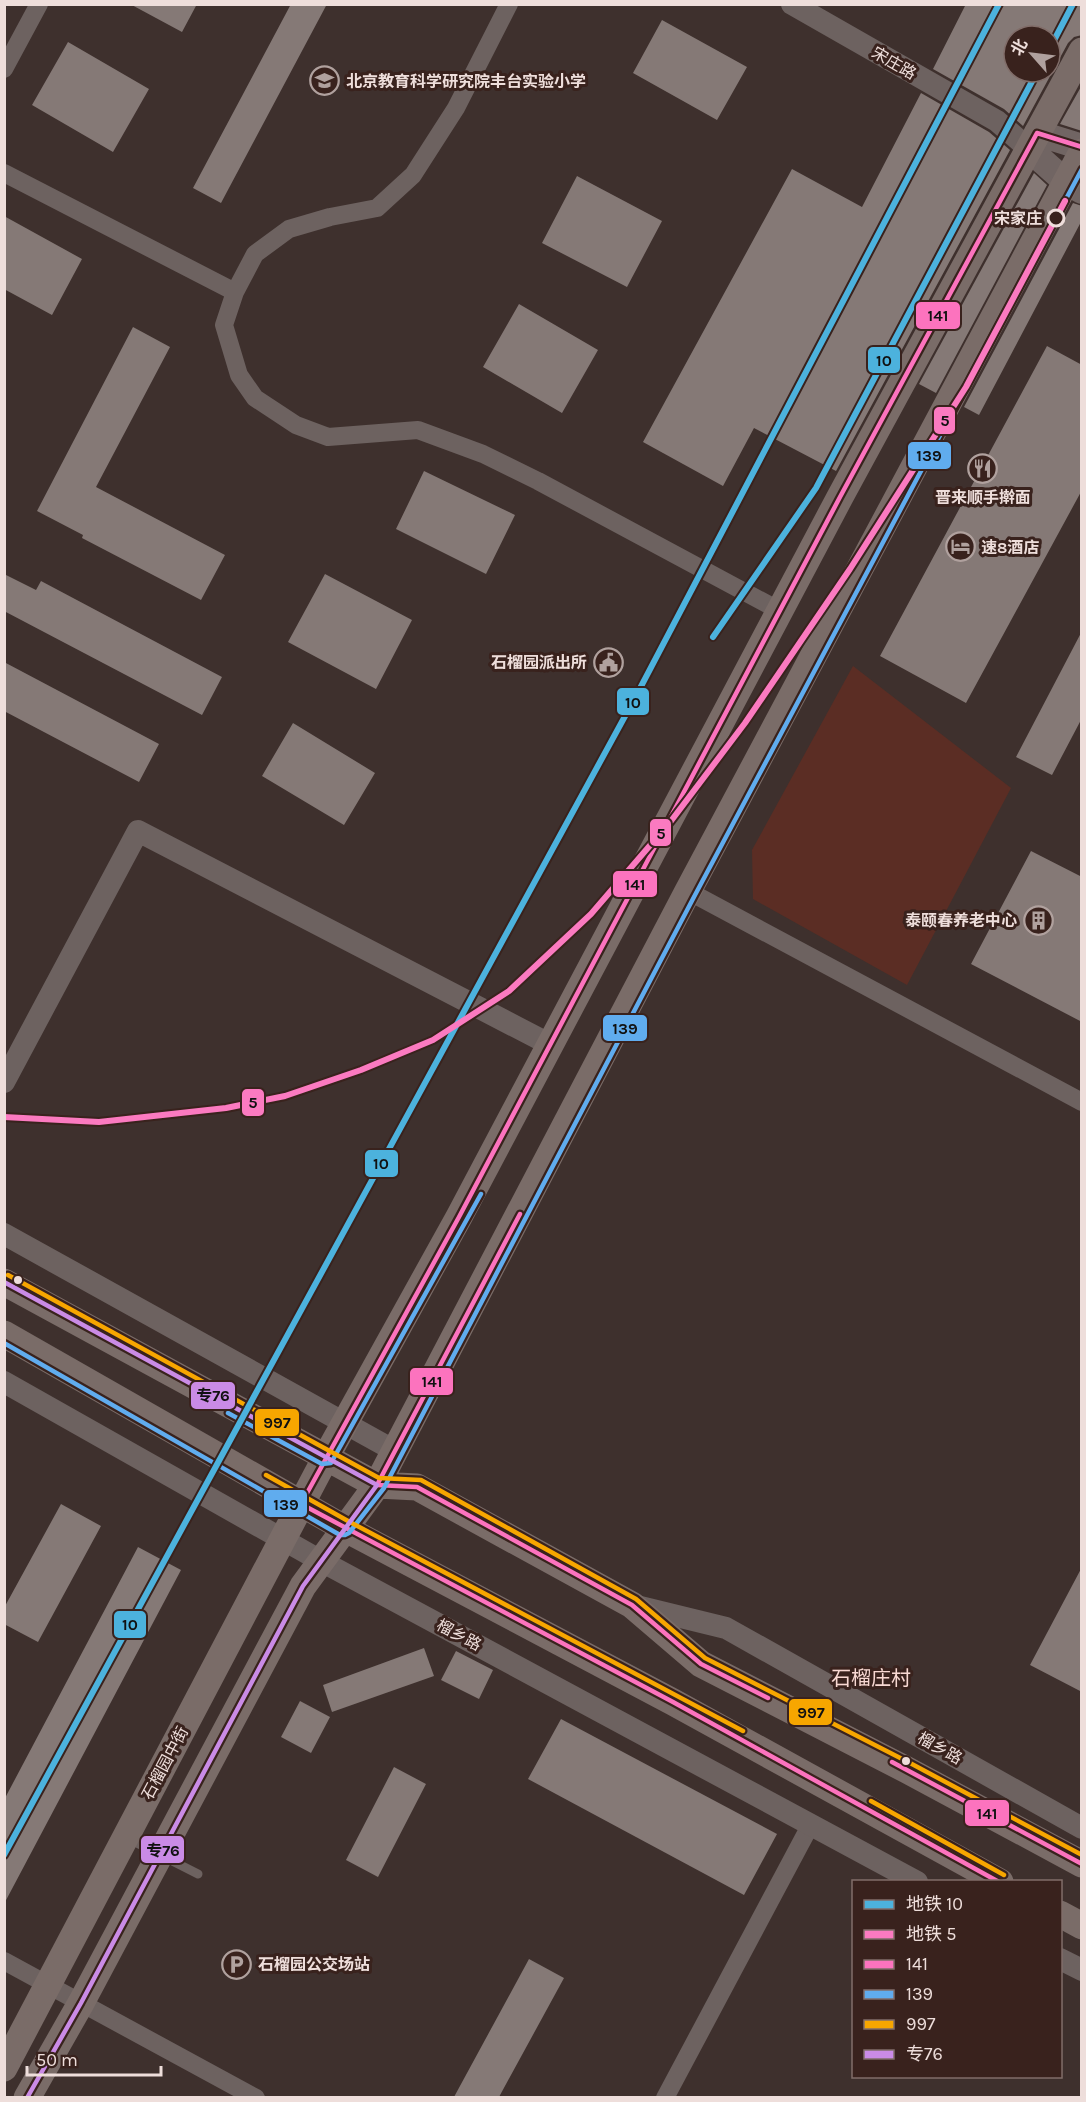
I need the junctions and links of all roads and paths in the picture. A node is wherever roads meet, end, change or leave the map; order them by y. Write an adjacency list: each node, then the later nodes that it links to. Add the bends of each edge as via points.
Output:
1 (39, 4): 5 (street)
2 (509, 4): 11 (street, via 456,108 413,174 377,208 290,229 255,254)
3 (792, 4): 6 (street, 宋庄路)
4 (1082, 51): 6 (main road, 石榴园中街)
5 (4, 69)
6 (1033, 141): 7 (main road, 宋庄路); 10 (main road, 宋庄路); 12 (main road, 石榴园中街)
7 (1082, 147)
8 (1082, 152): 10 (main road)
9 (4, 173): 11 (street)
10 (1074, 186): 13 (main road)
11 (235, 291): 12 (street, via 224,325 239,375 255,398 296,425 328,438 418,430 483,454)
12 (780, 611): 14 (main road, 石榴园中街)
13 (688, 891): 16 (street); 22 (main road)
14 (550, 1045): 15 (street, via 138,831); 21 (main road, 石榴园中街)
15 (4, 1082)
16 (1082, 1102)
17 (4, 1234): 21 (street)
18 (4, 1282): 23 (main road, 榴乡路)
19 (4, 1335): 25 (main road)
20 (4, 1382): 27 (street, 榴乡路)
21 (345, 1424): 22 (street); 23 (main road, 石榴园中街)
22 (395, 1451): 24 (main road)
23 (326, 1457): 24 (main road, 榴乡路); 25 (main road, 石榴园中街)
24 (377, 1485): 26 (main road); 29 (main road, 榴乡路, via 417,1487)
25 (301, 1504): 26 (main road); 27 (main road, 石榴园中街)
26 (344, 1528): 28 (main road); 37 (main road)
27 (282, 1539): 28 (street, 榴乡路); 32 (main road, 石榴园中街)
28 (321, 1561): 30 (street, 榴乡路); 33 (main road, via 303,1586)
29 (632, 1605): 31 (street, 榴乡路, via 726,1628); 34 (main road, 榴乡路, via 701,1664)
30 (811, 1824): 36 (street, 榴乡路); 48 (street)
31 (1082, 1828)
32 (126, 1838): 33 (lane); 43 (main road, 石榴园中街)
33 (159, 1854): 35 (lane); 44 (main road)
34 (1082, 1864)
35 (198, 1874)
36 (915, 1880)
37 (998, 1880)
38 (1062, 1915): 39 (main road)
39 (1082, 1926)
40 (1062, 1960): 42 (street)
41 (4, 1961): 43 (street)
42 (1082, 1970)
43 (48, 1985): 44 (street); 45 (main road, 石榴园中街)
44 (81, 2002): 46 (main road); 47 (street)
45 (4, 2068)
46 (27, 2097)
47 (256, 2097)
48 (665, 2097)

